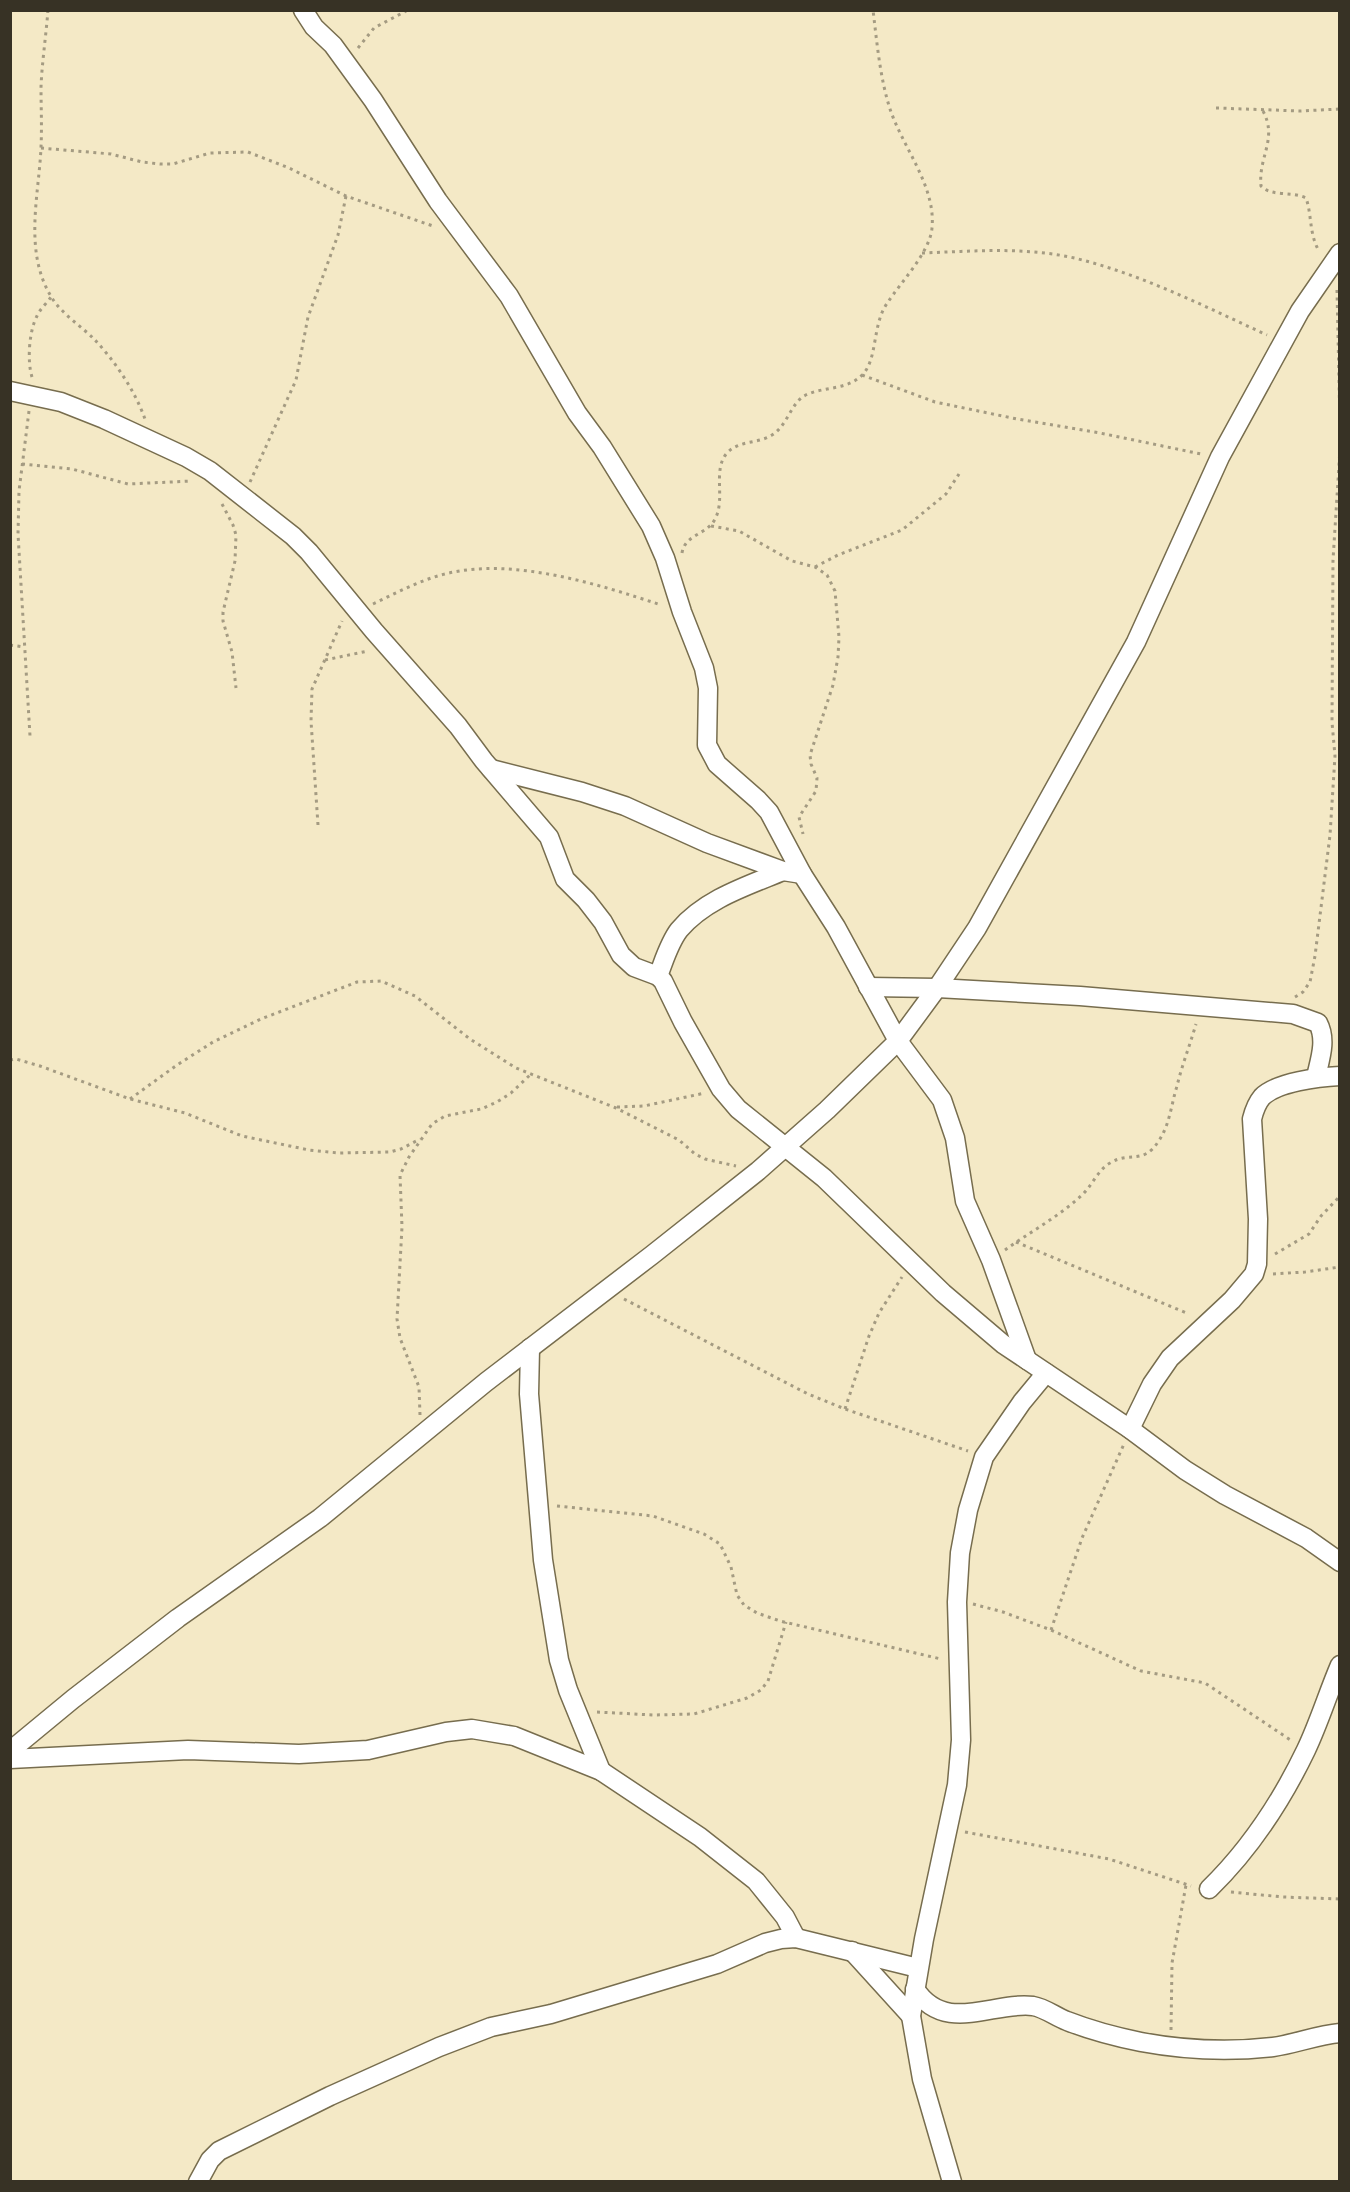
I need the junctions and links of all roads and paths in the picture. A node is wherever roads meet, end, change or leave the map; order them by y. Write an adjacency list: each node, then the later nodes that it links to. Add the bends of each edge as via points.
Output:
1 (48, 10): 9 (path, via 41,84)
2 (303, 10): 5 (street)
3 (408, 10): 5 (path, via 374,28)
4 (873, 10): 12 (path, via 890,107 923,180 932,213 932,230)
5 (345, 62): 11 (street)
6 (1216, 108): 8 (path)
7 (1340, 109): 8 (path)
8 (1263, 111): 13 (path, via 1270,135 1261,186 1306,198 1314,243)
9 (41, 148): 10 (path, via 111,154 160,164 210,153 248,152); 14 (path, via 34,228 38,258)
10 (346, 196): 11 (path, via 425,225); 26 (path, via 338,235 308,317 296,380)
11 (459, 230): 32 (street, via 509,296 577,413 651,526)
12 (922, 253): 15 (path, via 1001,249 1084,260 1167,288); 16 (path, via 878,320 872,355)
13 (1335, 259): 15 (street); 19 (path)
14 (51, 297): 18 (path, via 36,317 31,335 30,370 37,388); 20 (path, via 96,341 122,375 141,406)
15 (1282, 342): 22 (street)
16 (862, 375): 22 (path, via 935,402); 28 (path, via 805,396 772,435 728,451 722,460 721,503)
17 (10, 391): 18 (street)
18 (33, 395): 20 (street); 23 (path)
19 (1340, 426)
20 (153, 441): 26 (street, via 210,471)
21 (1340, 449): 48 (path, via 1333,560 1335,769 1315,956 1310,982 1303,992)
22 (1220, 458): 46 (street, via 1136,642 976,928)
23 (22, 464): 25 (path, via 92,473 128,483 200,482); 34 (path, via 18,534)
24 (958, 474): 30 (path, via 946,494 902,530)
25 (193, 475)
26 (244, 498): 31 (street, via 293,536)
27 (221, 503): 37 (path, via 236,535 235,561 223,612)
28 (711, 526): 29 (path, via 688,540); 30 (path, via 739,531 792,561)
29 (681, 557)
30 (815, 567): 41 (path, via 827,575 835,591 838,657 810,755 817,784 799,817)
31 (354, 607): 32 (path, via 410,585 477,568 547,574); 35 (street); 36 (path)
32 (682, 612): 43 (street, via 704,668 708,688 707,745 712,758 758,800)
33 (10, 645): 34 (path)
34 (24, 647): 38 (path)
35 (388, 647): 36 (path); 39 (street)
36 (325, 660): 40 (path, via 312,689 311,704)
37 (236, 688)
38 (30, 736)
39 (491, 769): 42 (street, via 625,806 707,843); 44 (street, via 549,837 565,879 603,922 621,955 634,967)
40 (318, 825)
41 (804, 836)
42 (783, 871): 43 (street); 44 (street, via 728,893 698,913 679,931)
43 (802, 874): 45 (street)
44 (658, 976): 54 (street)
45 (868, 987): 46 (street); 49 (street)
46 (937, 988): 47 (street); 49 (street)
47 (1202, 1006): 48 (street); 61 (path, via 1160,1140 1146,1155 1110,1162 1083,1193)
48 (1266, 1011): 53 (street, via 1293,1014 1318,1023 1323,1039)
49 (898, 1041): 58 (street); 62 (street, via 942,1100 951,1121 965,1201)
50 (10, 1059): 55 (path)
51 (531, 1074): 55 (path, via 501,1060 415,996 392,984 370,980 222,1037); 56 (path); 57 (path, via 497,1102 446,1116 432,1124)
52 (1340, 1076): 53 (street)
53 (1316, 1077): 65 (street, via 1274,1090 1255,1106 1252,1119 1258,1219)
54 (721, 1089): 56 (path, via 644,1106); 58 (street)
55 (130, 1099): 57 (path, via 185,1113 242,1136 309,1150 390,1152)
56 (616, 1107): 59 (path, via 679,1140 705,1159)
57 (421, 1139): 73 (path, via 400,1175 402,1227 397,1319 419,1387)
58 (785, 1149): 59 (street); 63 (street, via 824,1178)
59 (758, 1170): 66 (street)
60 (1340, 1196): 65 (path, via 1309,1234)
61 (1016, 1242): 62 (path); 67 (path)
62 (991, 1260): 69 (street)
63 (911, 1262): 69 (street, via 1003,1344); 71 (path, via 879,1313)
64 (1340, 1267): 65 (path, via 1305,1272)
65 (1256, 1269): 67 (street, via 1232,1300)
66 (606, 1290): 68 (street); 71 (path)
67 (1208, 1322): 72 (street, via 1170,1358)
68 (530, 1348): 73 (street); 75 (street, via 529,1394)
69 (1027, 1360): 70 (street)
70 (1046, 1372): 72 (street); 74 (street)
71 (845, 1410): 74 (path)
72 (1130, 1429): 76 (street, via 1185,1470 1306,1538); 79 (path, via 1082,1538)
73 (422, 1434): 84 (street, via 320,1518 178,1618)
74 (984, 1457): 77 (street, via 968,1510)
75 (538, 1504): 78 (path, via 652,1516 704,1534 720,1544 744,1605); 82 (street, via 559,1660)
76 (1340, 1562)
77 (957, 1602): 79 (path, via 993,1609); 80 (street)
78 (786, 1622): 80 (path); 82 (path, via 768,1681 747,1698 694,1713)
79 (1051, 1630): 83 (path, via 1141,1671 1204,1683)
80 (960, 1664): 87 (street, via 961,1740)
81 (1340, 1665): 83 (street)
82 (577, 1711): 86 (street)
83 (1306, 1749): 89 (street, via 1252,1842)
84 (10, 1751)
85 (10, 1759): 86 (street, via 188,1750 299,1755 368,1750 472,1730 514,1736)
86 (601, 1771): 91 (street, via 700,1837 756,1881 775,1902)
87 (948, 1829): 88 (path, via 1109,1858); 93 (street)
88 (1186, 1885): 89 (path); 97 (path, via 1172,1963)
89 (1209, 1889): 90 (path, via 1283,1898)
90 (1340, 1899)
91 (796, 1938): 92 (street); 98 (street, via 765,1943 717,1964 552,2014 491,2027 439,2047 219,2151)
92 (852, 1951): 93 (street); 95 (street)
93 (918, 1968): 94 (street)
94 (915, 1989): 95 (street); 97 (street, via 928,2002 949,2013 1036,2006 1083,2026)
95 (911, 2016): 99 (street, via 922,2079)
96 (1340, 2033): 97 (street, via 1237,2050)
97 (1171, 2047)
98 (198, 2181)
99 (952, 2181)

